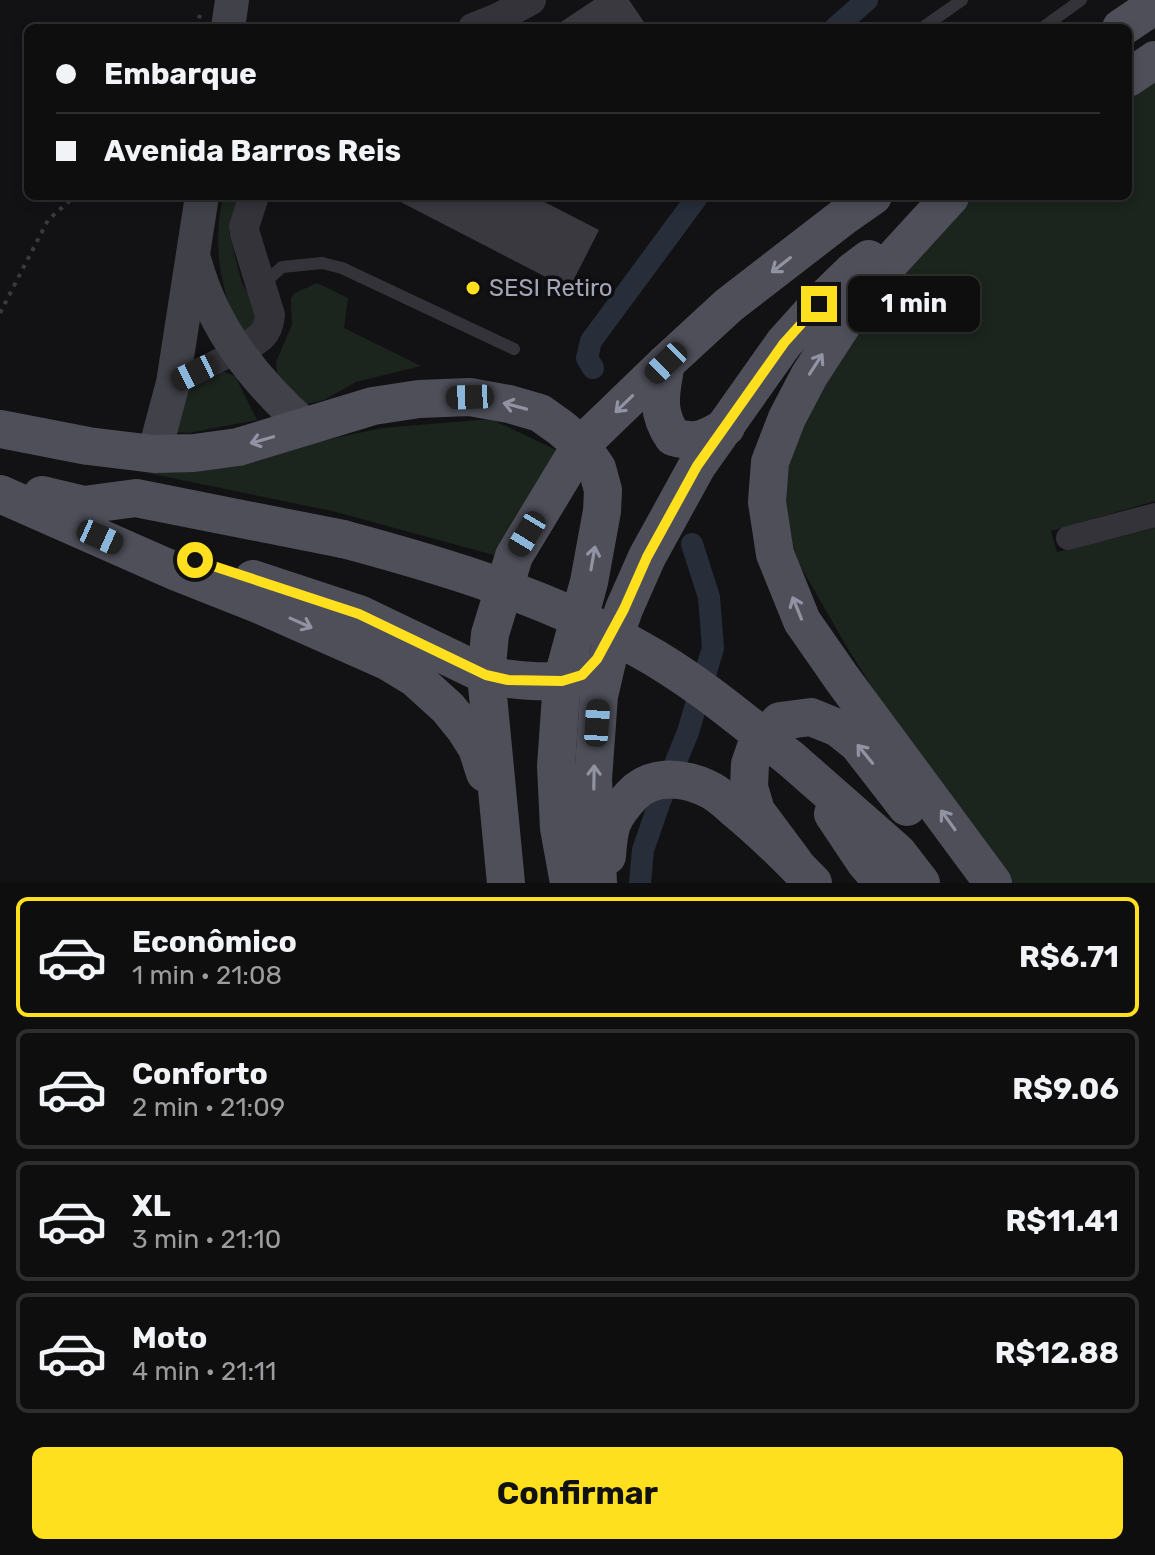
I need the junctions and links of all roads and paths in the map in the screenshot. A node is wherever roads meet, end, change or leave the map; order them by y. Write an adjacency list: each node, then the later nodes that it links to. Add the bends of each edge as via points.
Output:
1 (232, 0): 6 (main road)
2 (531, 0): 7 (street)
3 (962, 0): 8 (lane)
4 (1081, 0): 9 (lane)
5 (1155, 5): 10 (main road)
6 (229, 24)
7 (483, 24)
8 (928, 24)
9 (1048, 24)
10 (1127, 24)
11 (1155, 60): 12 (main road)
12 (1132, 75)
13 (70, 200): 21 (path, via 48,220)
14 (201, 200): 19 (main road)
15 (253, 200): 20 (street, via 244,227)
16 (867, 200): 24 (main road, one-way to 24, via 729,305)
17 (945, 200): 27 (main road, via 819,304 784,343)
18 (946, 200): 51 (main road, one-way to 18, via 802,621 775,554 767,502 770,462 809,376 864,291)
19 (193, 254): 23 (main road, via 215,315); 25 (main road)
20 (261, 286): 22 (lane, via 282,267 322,263); 23 (street, via 268,326)
21 (0, 313)
22 (514, 349)
23 (238, 351): 25 (street); 26 (main road, via 278,402)
24 (666, 363): 27 (main road, via 660,410 673,437 704,440); 30 (main road, one-way to 30)
25 (173, 383): 31 (main road)
26 (307, 427): 30 (main road, one-way to 26, via 540,413 470,397 373,406); 31 (main road, one-way to 31, via 238,447)
27 (726, 427): 38 (main road, via 697,466)
28 (0, 429): 31 (main road)
29 (0, 439): 34 (main road, via 94,474)
30 (581, 445): 39 (main road, via 514,556 490,634); 40 (main road, one-way to 30, via 602,511 597,468)
31 (154, 454)
32 (0, 486): 34 (main road, via 84,505)
33 (0, 494): 36 (main road)
34 (136, 498): 41 (main road, bridge, via 343,539 534,599 628,643 689,680)
35 (1155, 515): 37 (street)
36 (100, 537): 39 (main road, via 170,552 359,614); 42 (main road, one-way to 42, via 387,661 415,678 448,708 477,748)
37 (1068, 538)
38 (624, 609): 40 (main road, via 597,659 582,675); 46 (main road, one-way to 38, via 593,779 599,696)
39 (486, 675): 40 (main road); 42 (main road)
40 (562, 681): 45 (main road, via 556,766)
41 (798, 766): 48 (main road); 49 (main road, via 897,852)
42 (500, 826): 44 (main road)
43 (804, 873): 47 (main road, via 714,792 668,779 640,787 616,812); 50 (main road, one-way to 43, via 858,744 811,717 780,721 757,744 750,764 756,811)
44 (506, 883)
45 (569, 883)
46 (598, 883)
47 (604, 883)
48 (883, 883)
49 (921, 883)
50 (963, 883)
51 (993, 883)

